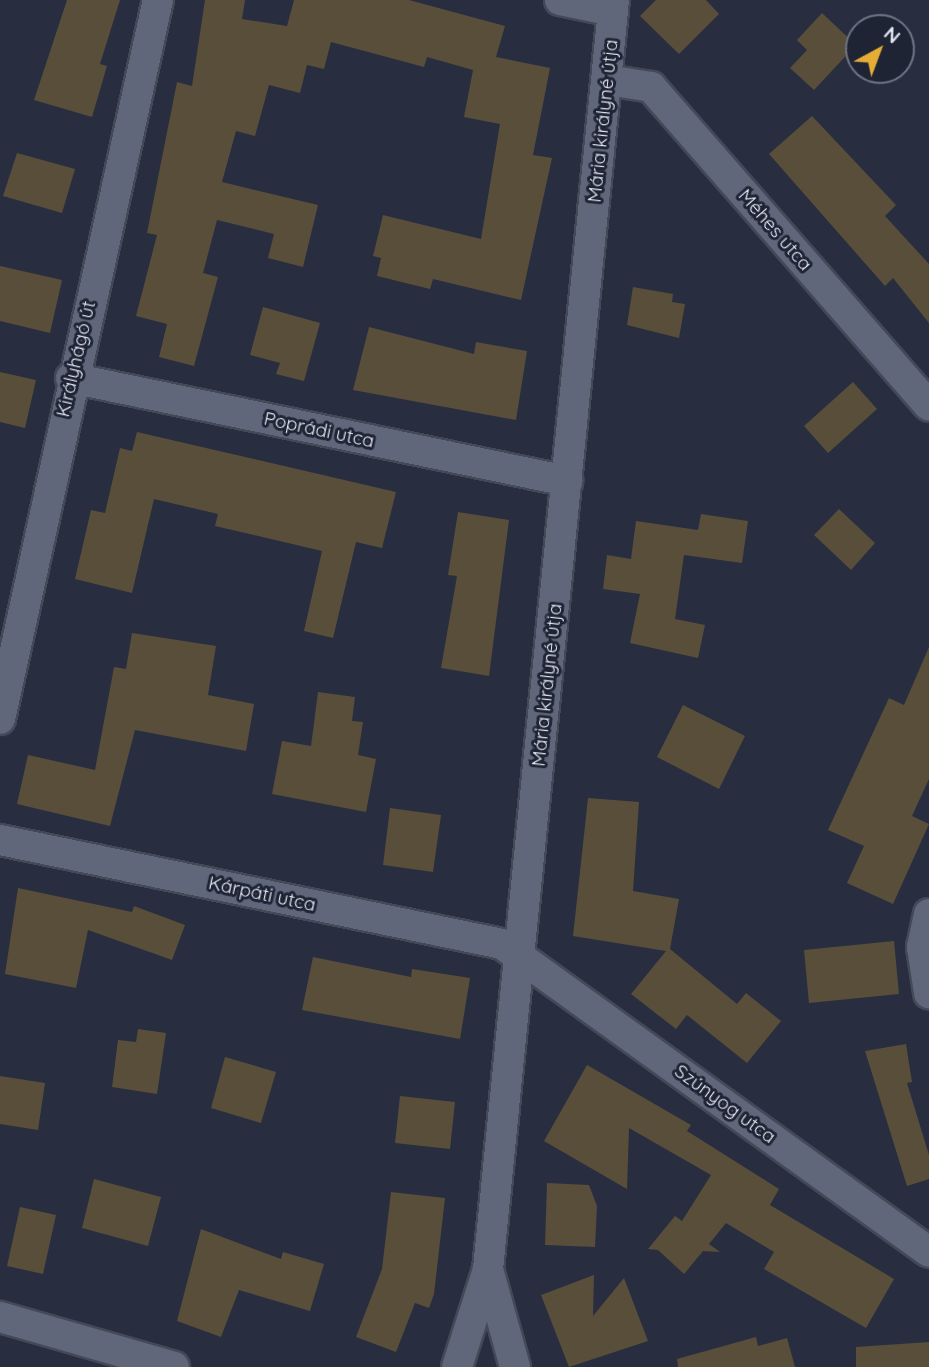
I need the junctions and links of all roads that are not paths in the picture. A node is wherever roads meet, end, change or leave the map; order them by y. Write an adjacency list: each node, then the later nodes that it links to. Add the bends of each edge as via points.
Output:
1 (158, 0): 5 (street, Királyhágó út)
2 (559, 0): 3 (street)
3 (614, 5): 4 (street, Mária királyné útja)
4 (607, 80): 6 (street, Méhes utca, via 651,87); 7 (street, Mária királyné útja)
5 (71, 378): 7 (street, Poprádi utca); 8 (street, Királyhágó út)
6 (929, 406)
7 (567, 481): 11 (street, Mária királyné útja)
8 (0, 719)
9 (0, 840): 11 (street, Kárpáti utca, via 502,944)
10 (929, 914): 12 (street, via 922,947)
11 (521, 956): 13 (street, Szúnyog utca); 14 (street, Mária királyné útja)
12 (929, 993)
13 (929, 1252)
14 (488, 1269): 17 (street); 18 (street, Mária királyné útja)
15 (0, 1317): 16 (street)
16 (174, 1367)
17 (457, 1367)
18 (515, 1367)

